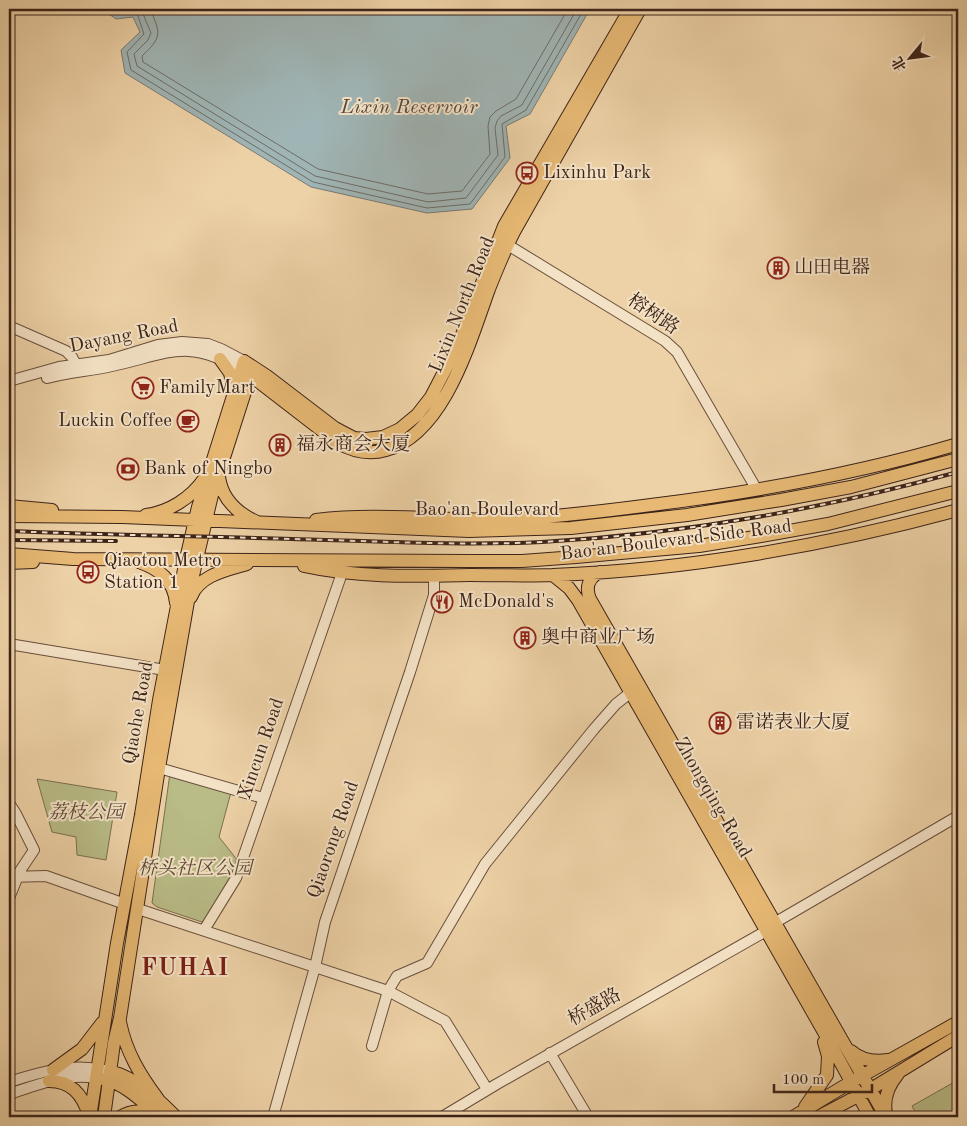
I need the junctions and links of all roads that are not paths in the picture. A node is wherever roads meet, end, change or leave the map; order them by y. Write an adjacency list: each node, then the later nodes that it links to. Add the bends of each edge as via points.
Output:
1 (630, 9): 3 (main road, Lixin North Road, via 532,178)
2 (640, 9): 3 (main road, Lixin North Road)
3 (503, 242): 7 (main road, Lixin North Road, via 458,345 424,407 400,428 383,437 360,439 344,434); 10 (main road, Lixin North Road, via 490,289 453,381 432,415 410,439 377,452 352,450 338,443); 16 (street, 榕树路, via 665,341 677,352)
4 (9, 326): 6 (street, via 66,351)
5 (220, 359): 6 (street, Dayang Road, via 202,352 179,350 111,366); 7 (street, Dayang Road); 11 (main road, via 230,373)
6 (78, 368): 7 (street, Dayang Road, via 158,345 182,342 208,344 221,349); 8 (street, Dayang Road, via 58,367); 9 (street, Dayang Road)
7 (247, 368): 10 (main road, Lixin North Road); 11 (main road, Qiaohe Road); 12 (main road, Qiaohe Road)
8 (9, 381)
9 (9, 388)
10 (271, 391): 12 (main road, via 256,393)
11 (234, 394): 15 (main road, Qiaohe Road)
12 (241, 405): 15 (main road, Qiaohe Road)
13 (958, 444): 16 (main road, Bao'an Boulevard Side Road, via 844,474)
14 (958, 459): 25 (main road, Bao'an Boulevard, via 851,487 781,500 571,528 469,531)
15 (214, 473): 22 (main road, via 174,506 153,514); 23 (main road, Qiaohe Road); 24 (main road, via 232,506)
16 (757, 490): 25 (main road, Bao'an Boulevard Side Road, via 589,514 514,519 351,517)
17 (958, 491): 26 (main road)
18 (9, 506): 21 (main road)
19 (958, 510): 27 (main road, Bao'an Boulevard Side Road)
20 (9, 516): 21 (main road, Bao'an Boulevard)
21 (91, 517): 22 (main road, Bao'an Boulevard)
22 (122, 518): 23 (main road, Bao'an Boulevard)
23 (200, 521): 24 (main road, Bao'an Boulevard); 30 (main road, Qiaohe Road)
24 (262, 524): 25 (main road, Bao'an Boulevard)
25 (278, 524)
26 (828, 524): 27 (main road); 33 (main road, via 699,546 540,560)
27 (893, 527): 35 (main road, Bao'an Boulevard Side Road, via 764,552)
28 (9, 554): 31 (main road)
29 (132, 559): 30 (main road); 31 (main road); 39 (main road, via 153,567 166,577)
30 (192, 559): 32 (main road); 39 (main road, Qiaohe Road)
31 (73, 560): 34 (main road)
32 (261, 560): 33 (main road); 39 (main road, via 208,578 196,588)
33 (275, 561): 36 (main road, Bao'an Boulevard Side Road)
34 (9, 563)
35 (600, 572): 37 (main road, Bao'an Boulevard Side Road); 41 (main road, Zhongqing Road, via 589,582 588,594)
36 (342, 573): 38 (main road, Bao'an Boulevard Side Road); 45 (street, Xincun Road)
37 (553, 575): 38 (main road, Bao'an Boulevard Side Road); 41 (main road, Zhongqing Road, via 574,594)
38 (434, 576): 54 (street, Qiaorong Road, via 434,595 325,922)
39 (182, 610): 42 (main road, Qiaohe Road); 44 (main road, Qiaohe Road)
40 (9, 644): 42 (street)
41 (609, 644): 43 (main road, Zhongqing Road); 52 (main road, Zhongqing Road)
42 (165, 670): 50 (main road, Qiaohe Road)
43 (630, 693): 52 (main road, Zhongqing Road); 57 (street, via 594,728 485,864 427,963 397,976)
44 (159, 768): 45 (street); 51 (main road, Qiaohe Road)
45 (263, 798): 53 (street, Xincun Road, via 236,878)
46 (9, 803): 48 (street, via 34,850)
47 (958, 816): 52 (street, 桥盛路)
48 (14, 877): 49 (street); 50 (street, via 46,876)
49 (9, 898)
50 (125, 904): 55 (main road, Qiaohe Road)
51 (138, 909): 53 (street); 56 (main road, Qiaohe Road)
52 (771, 927): 61 (main road, Zhongqing Road); 63 (main road, Zhongqing Road); 65 (street, 桥盛路)
53 (204, 930): 54 (street)
54 (315, 967): 57 (street); 85 (street, Qiaorong Road)
55 (110, 981): 56 (main road); 58 (main road, Qiaohe Road)
56 (125, 984): 59 (main road, Qiaohe Road)
57 (388, 991): 64 (street); 75 (street, via 445,1021)
58 (104, 1018): 68 (main road, Qiaohe Road); 69 (main road, via 82,1049)
59 (120, 1018): 70 (main road, Qiaohe Road); 78 (main road, via 130,1056)
60 (958, 1022): 66 (main road)
61 (820, 1025): 73 (main road, Zhongqing Road); 79 (main road, via 828,1056 827,1075)
62 (958, 1036): 67 (main road)
63 (843, 1039): 66 (main road, via 855,1055 863,1059); 71 (main road)
64 (372, 1046)
65 (550, 1054): 75 (street, 桥盛路); 87 (street)
66 (894, 1058): 71 (main road)
67 (903, 1069): 74 (main road); 90 (main road, via 887,1092)
68 (96, 1073): 69 (street, via 80,1067); 70 (main road); 80 (main road, Qiaohe Road)
69 (51, 1076): 72 (street); 76 (street); 80 (main road, via 74,1089 83,1099)
70 (110, 1076): 78 (main road, via 132,1078); 81 (main road, Qiaohe Road); 83 (main road)
71 (863, 1076): 73 (main road); 74 (main road)
72 (9, 1082)
73 (851, 1082): 77 (main road, Zhongqing Road); 79 (main road)
74 (871, 1088): 77 (main road); 90 (main road)
75 (487, 1090): 86 (street, 桥盛路)
76 (9, 1094)
77 (858, 1096): 88 (main road); 89 (main road, Zhongqing Road)
78 (158, 1099): 84 (main road)
79 (798, 1114)
80 (90, 1117)
81 (104, 1117)
82 (120, 1117): 83 (main road, via 136,1111)
83 (160, 1117)
84 (176, 1117)
85 (273, 1117)
86 (442, 1117)
87 (588, 1117)
88 (818, 1117)
89 (870, 1117)
90 (887, 1117)

